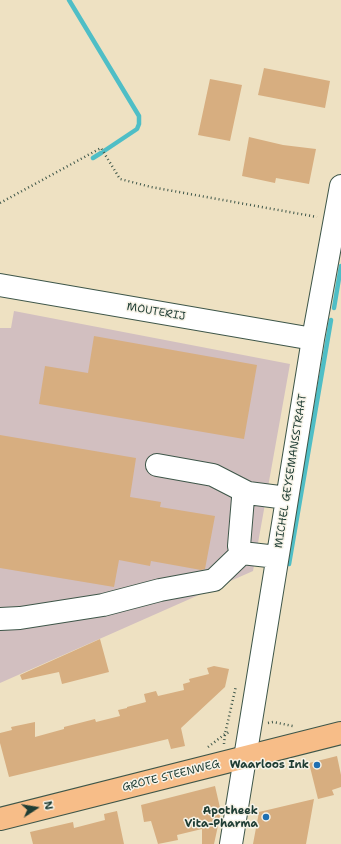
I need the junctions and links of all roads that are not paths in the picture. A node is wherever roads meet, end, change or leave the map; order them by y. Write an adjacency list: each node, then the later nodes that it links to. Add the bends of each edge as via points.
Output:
1 (341, 186): 3 (street, MICHEL GEYSEMANSSTRAAT)
2 (0, 285): 3 (street, MOUTERIJ)
3 (313, 339): 6 (street, MICHEL GEYSEMANSSTRAAT)
4 (157, 465): 5 (street, via 213,475)
5 (248, 493): 6 (street); 7 (street, via 243,498 239,546)
6 (287, 498): 8 (street, MICHEL GEYSEMANSSTRAAT)
7 (242, 553): 8 (street); 9 (street, via 214,580 160,590 103,605)
8 (277, 558): 11 (street, MICHEL GEYSEMANSSTRAAT)
9 (0, 619)
10 (341, 733): 11 (main road, GROTE STEENWEG)
11 (245, 757): 12 (main road, GROTE STEENWEG); 13 (street, MICHEL GEYSEMANSSTRAAT)
12 (0, 819)
13 (231, 844)

